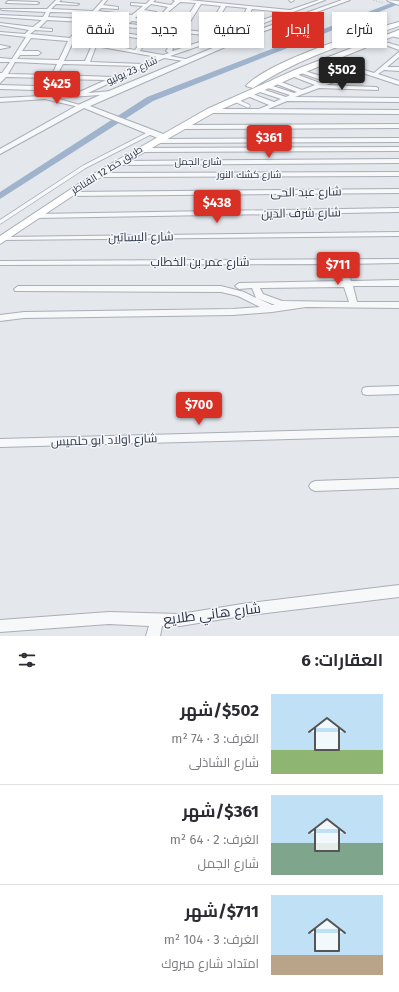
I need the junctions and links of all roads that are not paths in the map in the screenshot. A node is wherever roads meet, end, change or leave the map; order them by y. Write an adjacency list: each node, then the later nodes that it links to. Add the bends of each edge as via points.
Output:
1 (105, 0): 21 (street)
2 (176, 0): 10 (street); 22 (street)
3 (242, 0): 23 (street)
4 (322, 0): 36 (street, شارع 23 يوليو)
5 (336, 0): 37 (street)
6 (347, 0): 49 (street, شارع 23 يوليو)
7 (390, 0): 14 (street)
8 (394, 0): 14 (street)
9 (9, 1): 15 (street); 28 (street)
10 (186, 1): 19 (street)
11 (44, 2): 12 (street)
12 (56, 2): 17 (street); 26 (street)
13 (213, 2): 19 (street); 20 (street)
14 (399, 2)
15 (37, 3)
16 (150, 3): 18 (street); 22 (street); 31 (street)
17 (77, 4)
18 (133, 4)
19 (199, 4): 40 (street)
20 (224, 5): 23 (street); 33 (street)
21 (98, 6): 24 (street); 30 (street)
22 (171, 6): 32 (street)
23 (239, 7): 25 (street)
24 (116, 8)
25 (250, 8): 34 (street); 35 (street, via 263,6)
26 (50, 10): 28 (street); 29 (street); 41 (street)
27 (123, 10): 31 (street)
28 (1, 11)
29 (78, 12)
30 (93, 12)
31 (140, 12)
32 (166, 12)
33 (220, 12)
34 (248, 12)
35 (284, 12)
36 (295, 12)
37 (297, 12)
38 (137, 14): 42 (street)
39 (0, 16): 41 (street)
40 (191, 16)
41 (46, 18): 44 (street); 48 (street)
42 (131, 19): 43 (street)
43 (137, 20)
44 (72, 21)
45 (0, 24): 48 (street)
46 (272, 24): 49 (street)
47 (399, 25): 114 (main road, via 310,58); 114 (main road, طريق خط 12 القناطر, via 296,61 253,84)
48 (31, 29): 52 (street); 54 (street, via 51,28)
49 (265, 29)
50 (0, 33): 52 (street)
51 (398, 33): 53 (main road, طريق خط 12 القناطر); 80 (main road)
52 (27, 36): 54 (street); 70 (street)
53 (387, 37)
54 (46, 38): 55 (street)
55 (71, 40): 82 (street)
56 (387, 43): 67 (street)
57 (132, 44): 68 (street)
58 (199, 44): 71 (street, شارع 23 يوليو)
59 (0, 47): 60 (street)
60 (7, 47)
61 (93, 48): 83 (street)
62 (117, 48): 68 (street)
63 (139, 48): 69 (street)
64 (171, 48): 71 (street, via 169,51)
65 (218, 48): 79 (street, شارع 23 يوليو)
66 (357, 48): 75 (main road, طريق خط 12 القناطر)
67 (399, 48)
68 (122, 49): 69 (street); 73 (street)
69 (136, 52): 74 (street)
70 (18, 53): 78 (street); 81 (street, via 38,52)
71 (173, 53): 74 (street, شارع 23 يوليو)
72 (399, 54): 76 (street)
73 (117, 57)
74 (162, 57): 79 (street); 84 (street, شارع 23 يوليو)
75 (328, 59): 80 (main road, طريق خط 12 القناطر); 88 (street)
76 (396, 59): 86 (street)
77 (0, 60): 78 (street)
78 (14, 60): 81 (street); 92 (street)
79 (188, 61): 111 (street, شارع 23 يوليو)
80 (318, 61): 85 (main road, طريق خط 12 القناطر); 94 (street); 114 (main road)
81 (35, 62): 82 (street)
82 (60, 62): 83 (street); 95 (street)
83 (87, 63): 89 (street)
84 (144, 65): 89 (street); 98 (street, شارع 23 يوليو)
85 (309, 67): 90 (main road, طريق خط 12 القناطر); 94 (street)
86 (382, 68): 87 (street); 91 (street)
87 (399, 69)
88 (359, 70): 91 (street); 94 (street)
89 (93, 71): 95 (street); 98 (street)
90 (300, 71): 93 (main road, طريق خط 12 القناطر); 100 (street)
91 (371, 74): 96 (street); 108 (street, via 377,91)
92 (2, 75): 95 (street); 99 (street)
93 (288, 76): 101 (main road, طريق خط 12 القناطر); 103 (street); 107 (street)
94 (343, 76): 100 (street); 108 (street)
95 (54, 77): 115 (street)
96 (381, 77): 97 (street); 102 (street)
97 (399, 78)
98 (114, 79): 112 (street, شارع 23 يوليو)
99 (0, 81)
100 (329, 81): 103 (street)
101 (276, 82): 105 (main road, طريق خط 12 القناطر); 110 (street)
102 (399, 83)
103 (319, 85): 107 (street); 108 (street)
104 (0, 86): 106 (street)
105 (267, 86): 109 (main road, طريق خط 12 القناطر); 113 (street)
106 (36, 88)
107 (311, 88): 110 (street)
108 (350, 88)
109 (260, 90): 114 (main road, طريق خط 12 القناطر); 116 (street)
110 (302, 92): 113 (street)
111 (112, 93): 112 (street); 121 (street, شارع 23 يوليو)
112 (78, 95): 115 (street)
113 (294, 95): 116 (street)
114 (240, 96): 119 (street); 120 (lane); 122 (main road, طريق خط 12 القناطر)
115 (46, 97): 117 (street); 121 (street)
116 (286, 99): 118 (street); 119 (street)
117 (0, 100)
118 (399, 100)
119 (272, 104): 123 (street)
120 (248, 106)
121 (82, 107): 127 (street, via 141,128); 131 (street, شارع 23 يوليو)
122 (210, 111): 123 (street); 126 (main road, طريق خط 12 القناطر)
123 (261, 111): 124 (street)
124 (399, 112)
125 (399, 126): 126 (street)
126 (182, 127): 127 (main road, طريق خط 12 القناطر)
127 (157, 137): 128 (street); 130 (main road, طريق خط 12 القناطر); 140 (lane, via 84,167)
128 (399, 140)
129 (399, 149): 130 (street)
130 (139, 150): 133 (main road, طريق خط 12 القناطر)
131 (0, 152)
132 (399, 161): 133 (street, شارع الجمل)
133 (118, 163): 135 (main road, طريق خط 12 القناطر)
134 (399, 174): 135 (street, شارع كشك النور)
135 (98, 175): 137 (main road, طريق خط 12 القناطر)
136 (399, 191): 137 (street, شارع عبد الحى)
137 (69, 194): 139 (main road, طريق خط 12 القناطر)
138 (399, 210): 139 (street, شارع شرف الدين)
139 (36, 216): 142 (main road, طريق خط 12 القناطر)
140 (0, 222)
141 (399, 234): 142 (street, شارع البساتين)
142 (2, 240)
143 (399, 260): 144 (street, شارع عمر بن الخطاب)
144 (341, 262): 145 (street, شارع عمر بن الخطاب); 147 (street)
145 (0, 263)
146 (399, 283): 147 (street)
147 (348, 284): 149 (street); 152 (street)
148 (239, 286): 149 (street)
149 (255, 286): 151 (street, via 259,296 267,300)
150 (18, 289): 154 (street, via 221,289 241,294)
151 (302, 305): 152 (street); 154 (street)
152 (354, 305): 153 (street)
153 (399, 305)
154 (273, 309): 155 (street, via 24,314)
155 (0, 318)
156 (399, 390): 157 (street)
157 (367, 391)
158 (399, 432): 159 (street, شارع اولاد ابو حلميس)
159 (0, 443)
160 (399, 483): 161 (street)
161 (315, 486)
162 (399, 591): 163 (street, شارع هاني طلايع, via 180,620)
163 (157, 620): 164 (street, شارع هاني طلايع, via 109,618); 165 (street)
164 (0, 626)
165 (153, 636)

